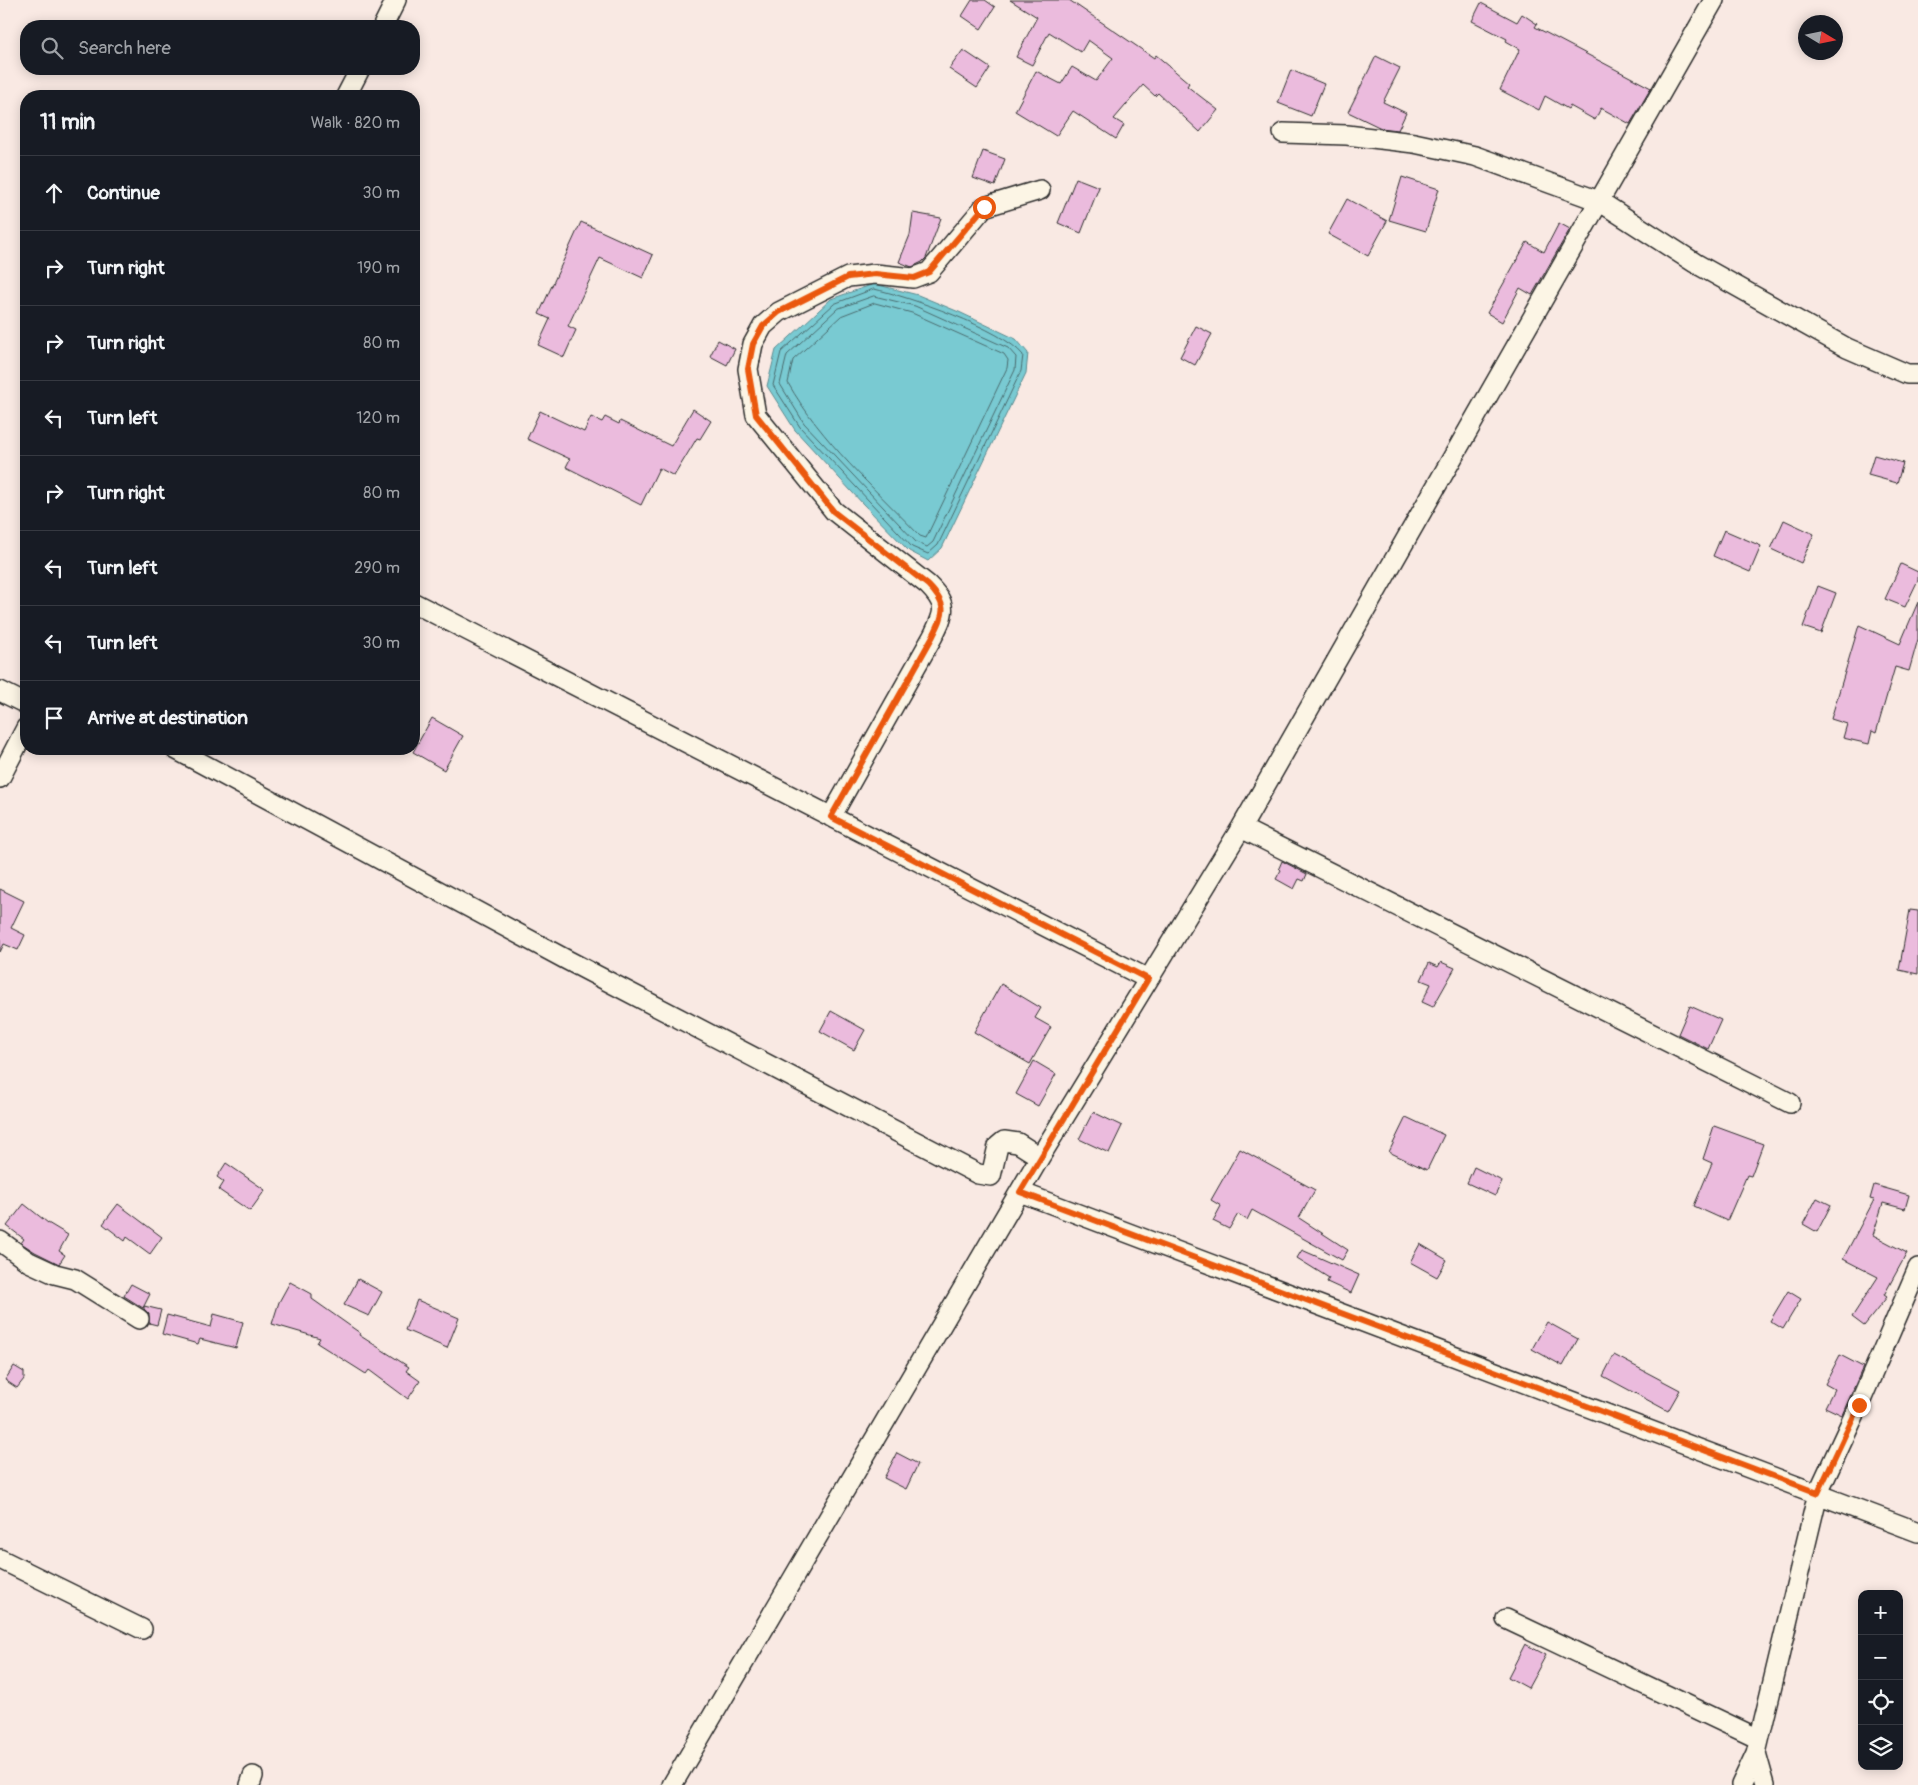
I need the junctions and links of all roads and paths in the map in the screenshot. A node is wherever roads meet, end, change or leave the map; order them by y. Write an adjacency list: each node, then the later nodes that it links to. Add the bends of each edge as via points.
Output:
1 (396, 0): 3 (street)
2 (1714, 0): 8 (street)
3 (386, 20)
4 (357, 75): 5 (street)
5 (349, 90)
6 (1283, 134): 8 (street, via 1347,135 1414,143 1475,156)
7 (1040, 190): 16 (street, via 984,207 929,272 914,278 875,274 848,277 779,312 763,326 753,344 748,369 756,415 834,512 928,585 941,598 944,607 933,636)
8 (1598, 201): 9 (street, via 1696,263 1848,348 1907,374); 17 (street)
9 (1918, 374)
10 (420, 606): 16 (street)
11 (0, 691): 12 (street)
12 (20, 701)
13 (20, 740): 15 (street)
14 (186, 755): 20 (street, via 567,960 978,1174 991,1176 998,1146 1004,1141 1018,1143)
15 (0, 778)
16 (831, 817): 18 (street)
17 (1242, 828): 18 (street); 19 (street)
18 (1148, 979): 20 (street)
19 (1790, 1103)
20 (1040, 1157): 21 (street)
21 (1020, 1192): 25 (street); 31 (street)
22 (0, 1241): 24 (street, via 29,1262 76,1279)
23 (1918, 1268): 25 (street)
24 (139, 1319)
25 (1818, 1493): 26 (street); 30 (street)
26 (1918, 1532)
27 (0, 1559): 29 (street)
28 (1506, 1619): 30 (street)
29 (142, 1629)
30 (1758, 1746): 32 (street); 33 (street)
31 (672, 1785)
32 (1741, 1785)
33 (1765, 1785)

